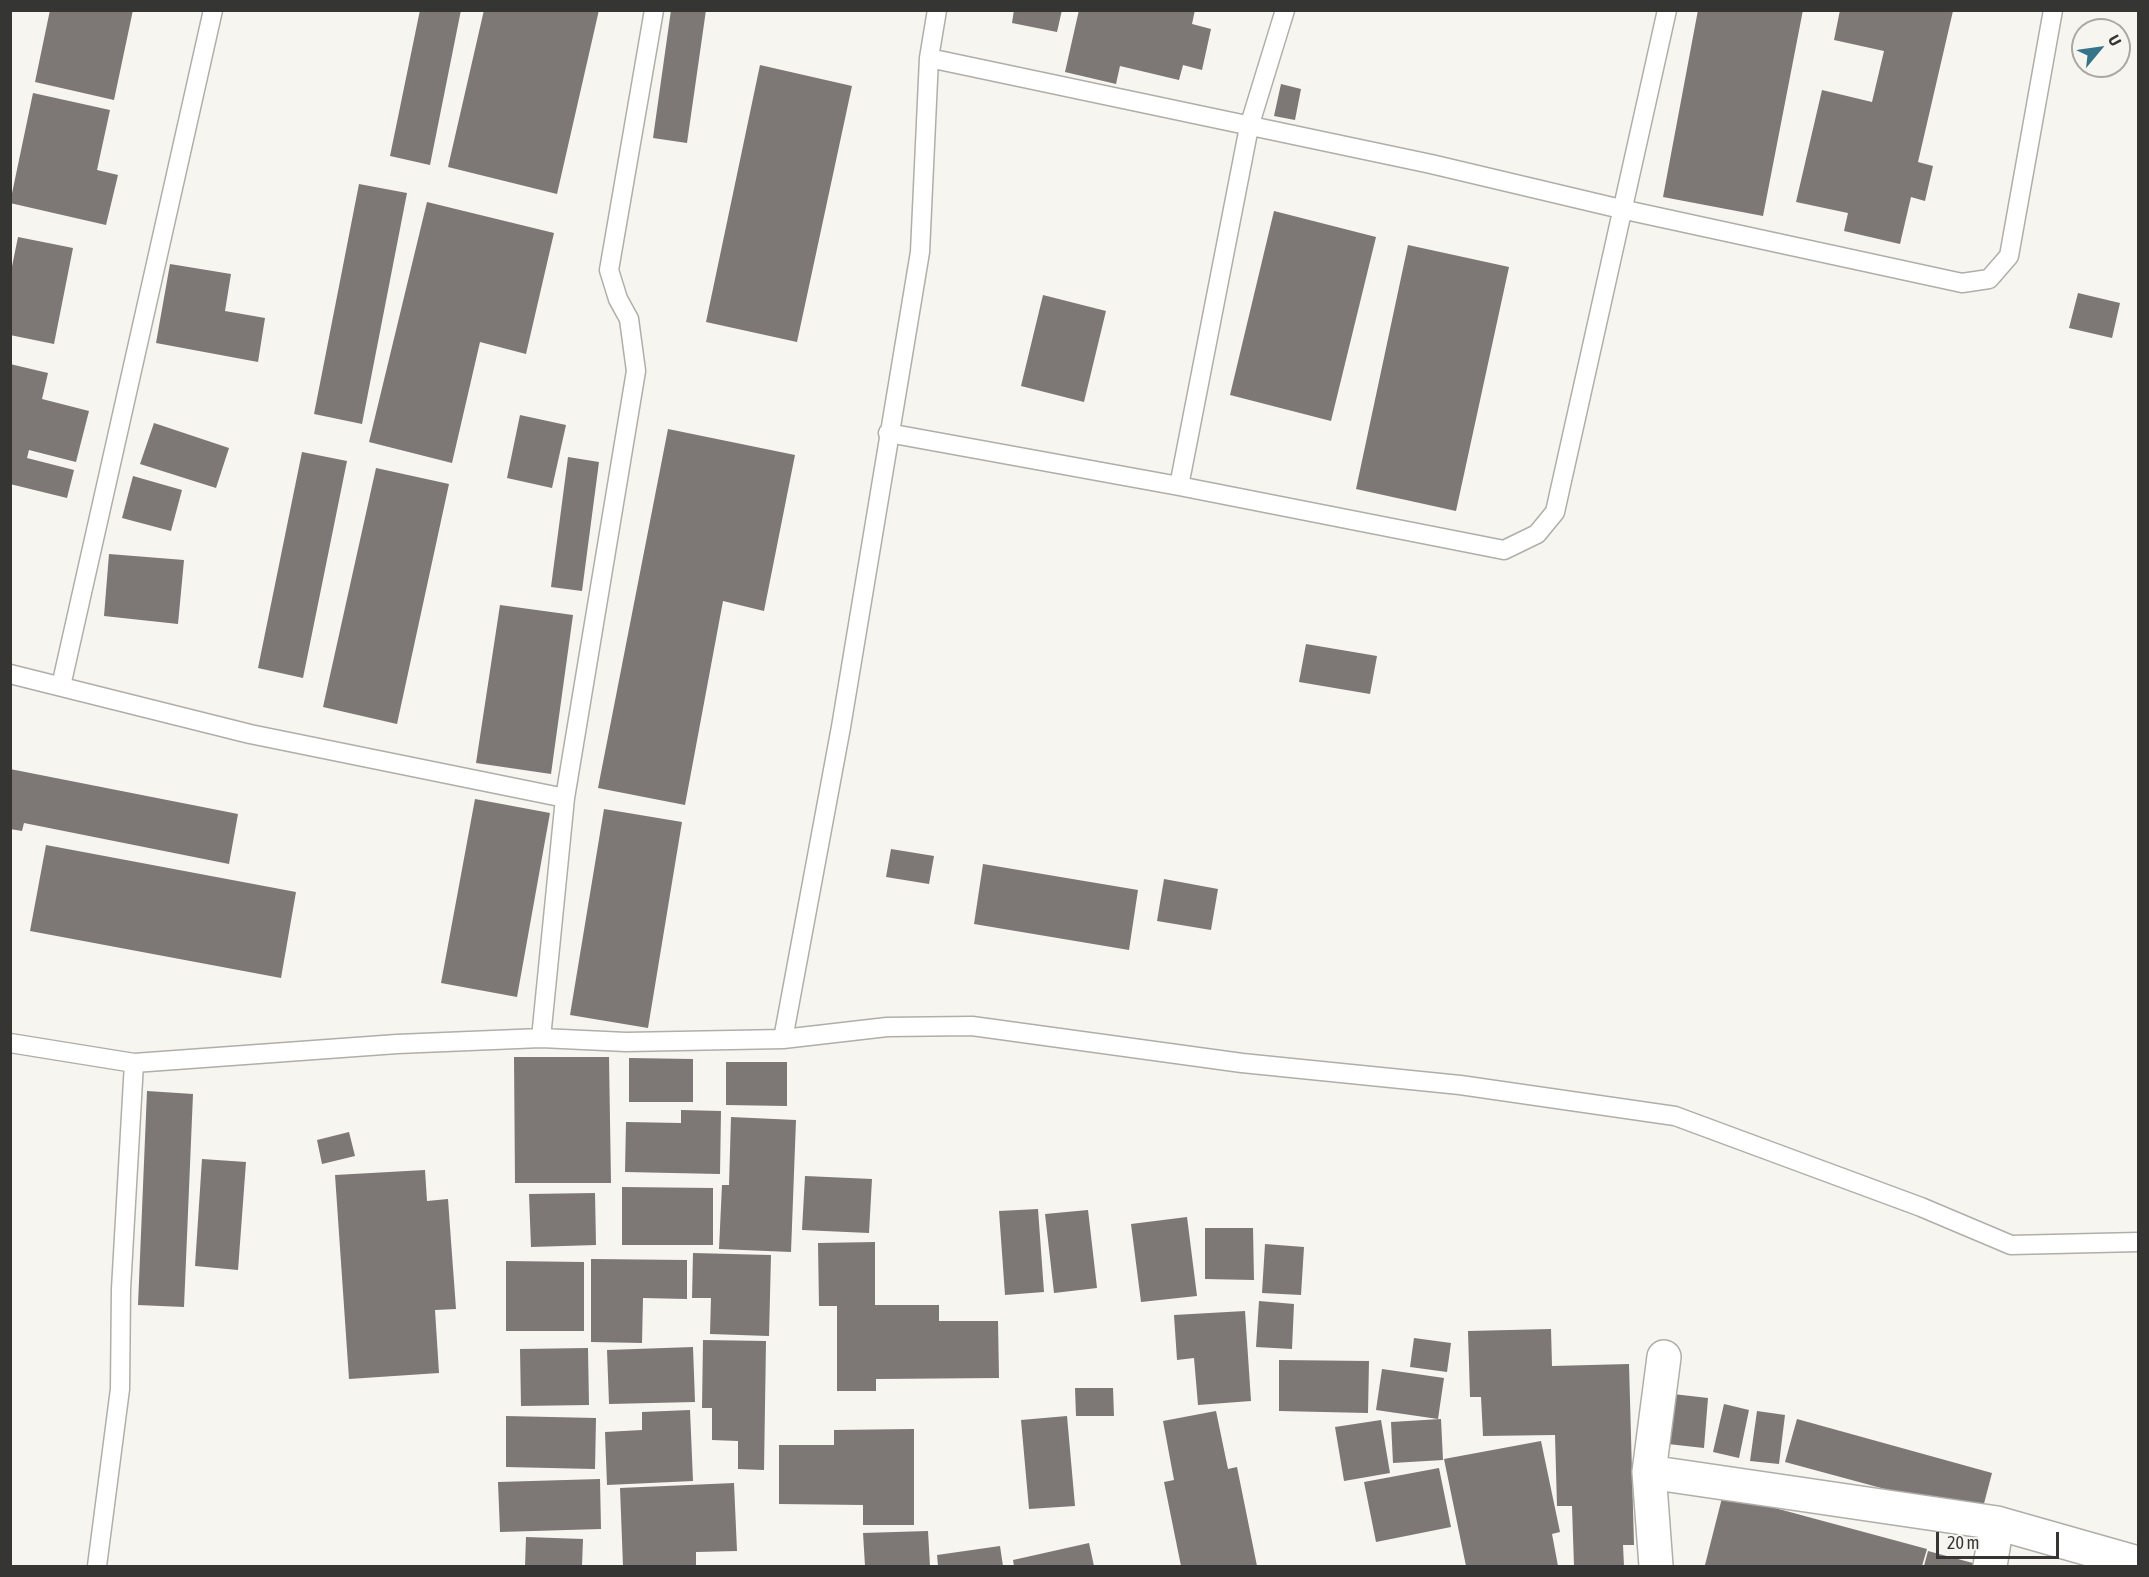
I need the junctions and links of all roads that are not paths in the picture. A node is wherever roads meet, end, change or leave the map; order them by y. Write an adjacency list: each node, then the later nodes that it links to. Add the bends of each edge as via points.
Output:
1 (213, 10): 13 (lane)
2 (654, 10): 14 (lane, via 609,270 629,319 636,371)
3 (937, 10): 7 (lane)
4 (1285, 10): 8 (lane)
5 (1667, 10): 9 (lane)
6 (2054, 10): 9 (lane, via 2009,256 1989,279 1962,283)
7 (929, 58): 8 (lane); 10 (lane, via 920,252)
8 (1250, 127): 9 (lane); 11 (lane)
9 (1621, 209): 11 (lane, via 1555,512 1537,534 1504,550)
10 (888, 433): 11 (lane); 16 (lane, via 841,727)
11 (1179, 486)
12 (10, 674): 13 (lane)
13 (61, 686): 14 (lane, via 250,734)
14 (565, 798): 15 (lane)
15 (541, 1038): 16 (lane, via 626,1042); 18 (lane)
16 (783, 1039): 19 (lane, via 887,1027 972,1026 1242,1063 1460,1085 1675,1116 1922,1207 2012,1245)
17 (10, 1043): 18 (lane)
18 (134, 1063): 24 (lane, via 121,1289 120,1389)
19 (2139, 1242)
20 (1664, 1357): 21 (street)
21 (1648, 1472): 22 (street); 25 (street)
22 (1997, 1522): 23 (street); 26 (street)
23 (2139, 1563)
24 (97, 1566)
25 (1656, 1566)
26 (1990, 1566)

